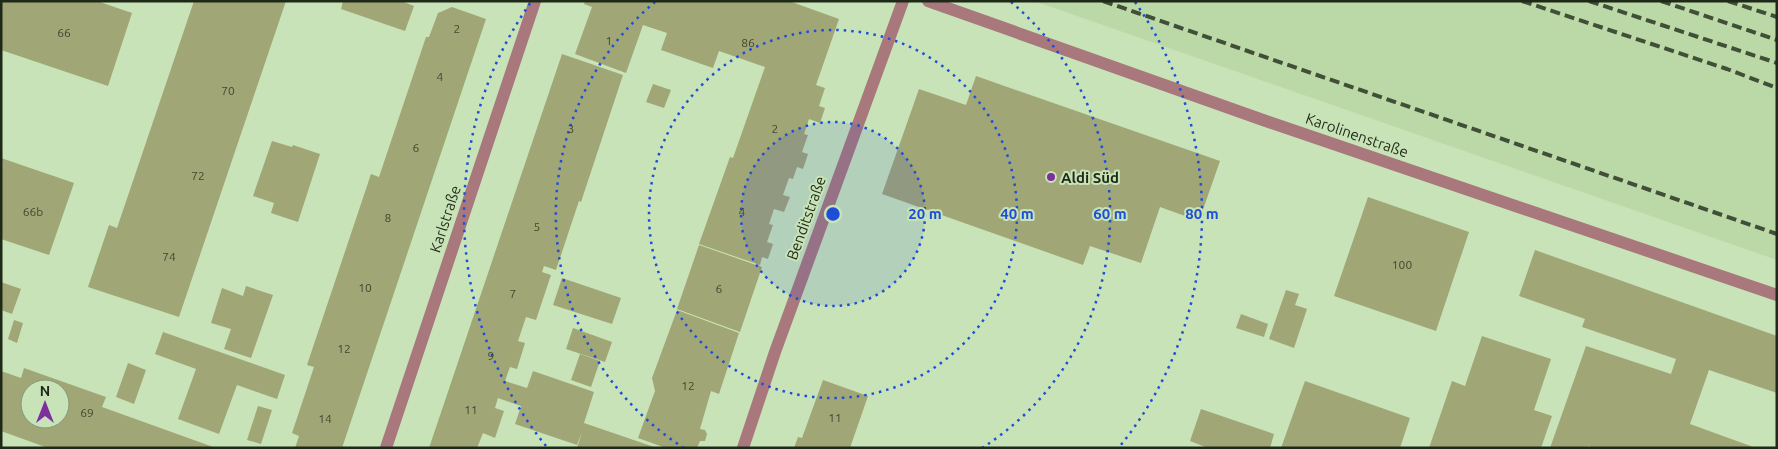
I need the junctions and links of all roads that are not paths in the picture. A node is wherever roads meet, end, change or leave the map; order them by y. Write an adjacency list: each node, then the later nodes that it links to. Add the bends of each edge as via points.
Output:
1 (535, 1): 5 (street, Karlstraße)
2 (903, 1): 6 (street, Benditstraße)
3 (928, 1): 4 (street, Karolinenstraße, via 1263,120)
4 (1777, 295)
5 (386, 448)
6 (743, 448)

